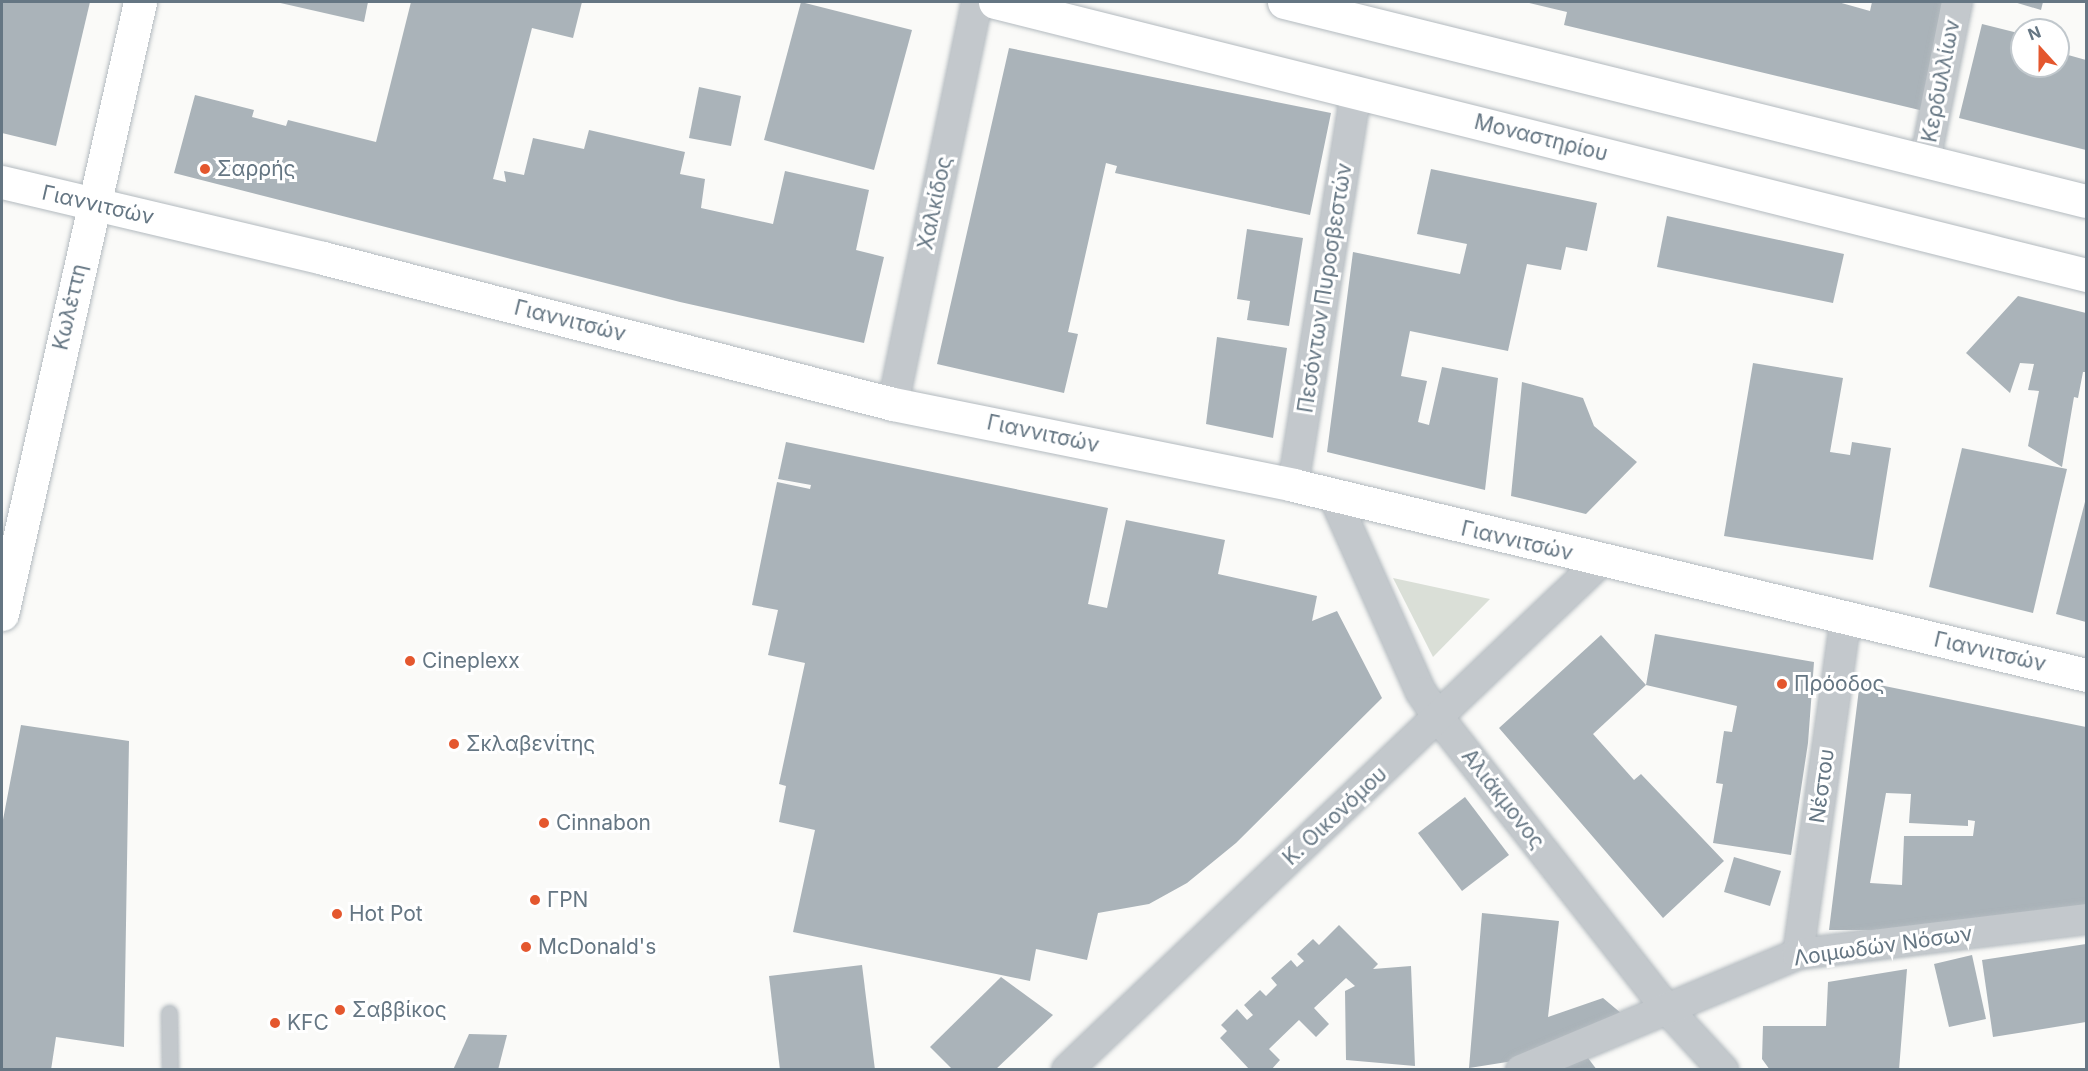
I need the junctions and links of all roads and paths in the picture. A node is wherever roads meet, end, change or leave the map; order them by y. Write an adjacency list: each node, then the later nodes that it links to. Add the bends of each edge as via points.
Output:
1 (140, 2): 10 (main road, Κωλέττη)
2 (977, 2): 12 (street, Χαλκίδος)
3 (995, 2): 6 (main road, Μοναστηρίου)
4 (1284, 2): 7 (main road)
5 (1957, 2): 7 (street, Κερδυλλίων)
6 (1356, 92): 11 (main road, Μοναστηρίου); 13 (street, Πεσόντων Πυροσβεστών)
7 (1925, 161): 9 (main road)
8 (2, 182): 10 (main road, Γιαννιτσών)
9 (2086, 201)
10 (93, 204): 12 (main road, Γιαννιτσών, via 335,261); 16 (main road, Κωλέττη)
11 (2086, 274)
12 (893, 404): 13 (main road, Γιαννιτσών)
13 (1293, 485): 14 (main road, Γιαννιτσών)
14 (1334, 497): 15 (main road, Γιαννιτσών); 19 (street, Αλιάκμονος, via 1421,692)
15 (1601, 561): 17 (main road, Γιαννιτσών); 19 (street, Κ. Οικονόμου)
16 (2, 614)
17 (1846, 618): 18 (main road, Γιαννιτσών); 21 (street, Νέστου)
18 (2086, 675)
19 (1438, 717): 22 (street, Αλιάκμονος); 25 (street, Κ. Οικονόμου)
20 (2086, 919): 21 (street, Λοιμωδών Νόσων)
21 (1798, 954): 22 (street, Λοιμωδών Νόσων)
22 (1667, 1009): 26 (street, Λοιμωδών Νόσων); 27 (street, Αλιάκμονος)
23 (169, 1013): 24 (lane)
24 (170, 1070)
25 (1067, 1070)
26 (1521, 1070)
27 (1723, 1070)

